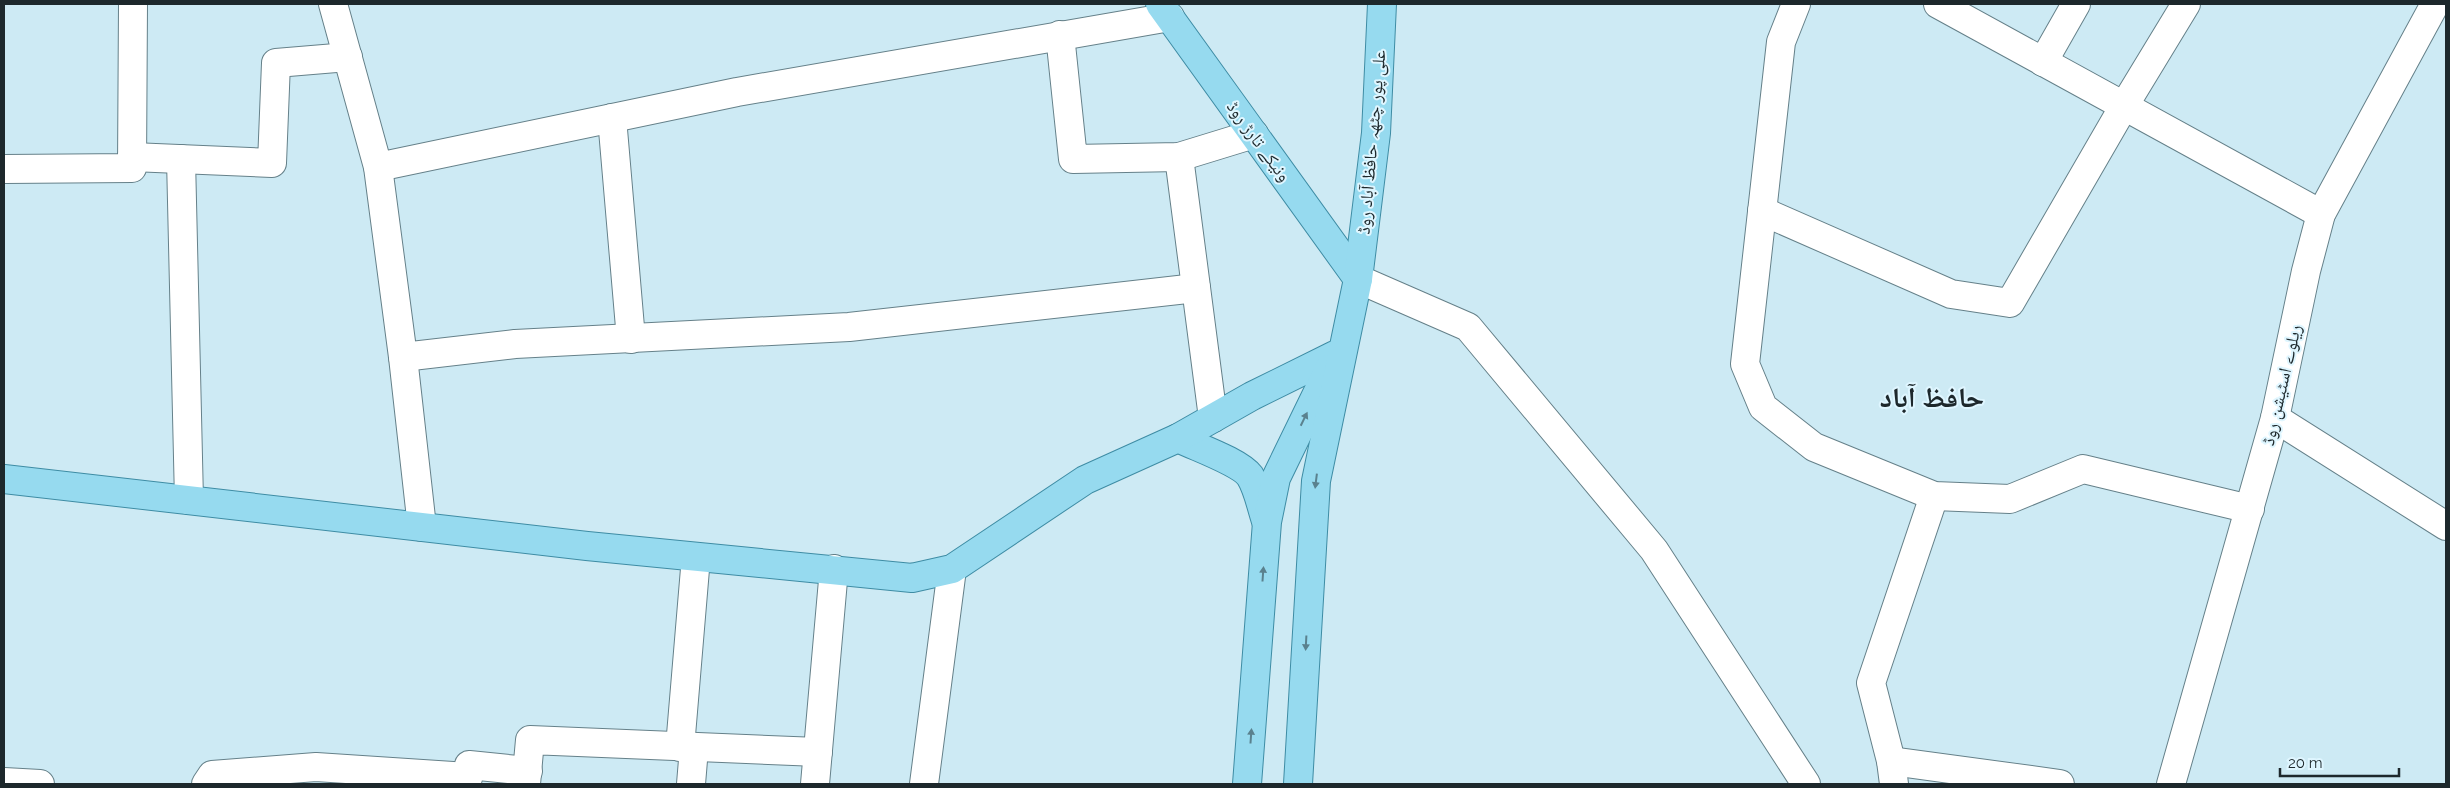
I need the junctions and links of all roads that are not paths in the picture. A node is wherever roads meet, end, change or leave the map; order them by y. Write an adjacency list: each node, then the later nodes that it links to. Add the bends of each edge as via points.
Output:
1 (133, 4): 16 (street)
2 (333, 4): 11 (street)
3 (1382, 4): 23 (main road, علی پور چٹھہ حافظ آباد روڈ, via 1376,134)
4 (1796, 4): 21 (street, via 1781,42)
5 (1938, 4): 12 (street)
6 (2076, 4): 12 (street)
7 (2186, 4): 13 (street)
8 (2435, 4): 22 (street, ریلوے اسٹیشن روڈ)
9 (1165, 11): 10 (street); 15 (main road, ونیکے تارڑ روڈ)
10 (1060, 35): 14 (street, via 737,92); 17 (street, via 1073,158)
11 (348, 57): 18 (street, via 276,63 272,162); 19 (street)
12 (2043, 62): 13 (street)
13 (2124, 106): 21 (street, via 2010,303 1951,294); 22 (street)
14 (612, 118): 19 (street); 25 (street)
15 (1254, 134): 17 (street); 23 (main road, ونیکے تارڑ روڈ)
16 (132, 157): 18 (street); 20 (street, via 132,168)
17 (1179, 157): 24 (street)
18 (181, 159): 33 (street)
19 (378, 167): 27 (street)
20 (4, 169)
21 (1762, 211): 32 (street, via 1745,364 1763,406 1814,448)
22 (2321, 214): 29 (street, ریلوے اسٹیشن روڈ)
23 (1358, 279): 26 (main road); 53 (main road, one-way to 53, via 1316,481); 54 (street, via 1468,327 1654,550)
24 (1196, 288): 25 (street, via 849,327); 28 (street)
25 (631, 339): 27 (street, via 515,344)
26 (1335, 355): 28 (main road); 35 (main road, one-way to 26, via 1276,478)
27 (403, 357): 37 (street)
28 (1213, 418): 30 (main road)
29 (2275, 418): 34 (street, ریلوے اسٹیشن روڈ); 36 (street)
30 (1178, 438): 35 (main road, via 1232,461 1249,475); 39 (main road, via 1085,480)
31 (4, 479): 33 (main road)
32 (1934, 496): 34 (street, via 2010,499 2083,468); 43 (street, via 1871,683)
33 (189, 500): 37 (main road)
34 (2250, 510): 56 (street, ریلوے اسٹیشن روڈ)
35 (1267, 522): 52 (main road, one-way to 35)
36 (2446, 526)
37 (422, 527): 38 (main road)
38 (696, 557): 40 (main road); 41 (street)
39 (952, 569): 40 (main road, via 912,578); 51 (street)
40 (834, 570): 42 (street)
41 (687, 747): 42 (street); 44 (street, via 530,740); 49 (street)
42 (818, 752): 50 (street)
43 (1892, 772): 55 (street)
44 (527, 778): 45 (street, via 469,765)
45 (467, 781): 48 (street, via 316,767 212,775)
46 (4, 782): 47 (street)
47 (40, 784)
48 (206, 784)
49 (691, 784)
50 (815, 784)
51 (924, 784)
52 (1247, 784)
53 (1298, 784)
54 (1806, 784)
55 (2060, 784)
56 (2171, 784)

